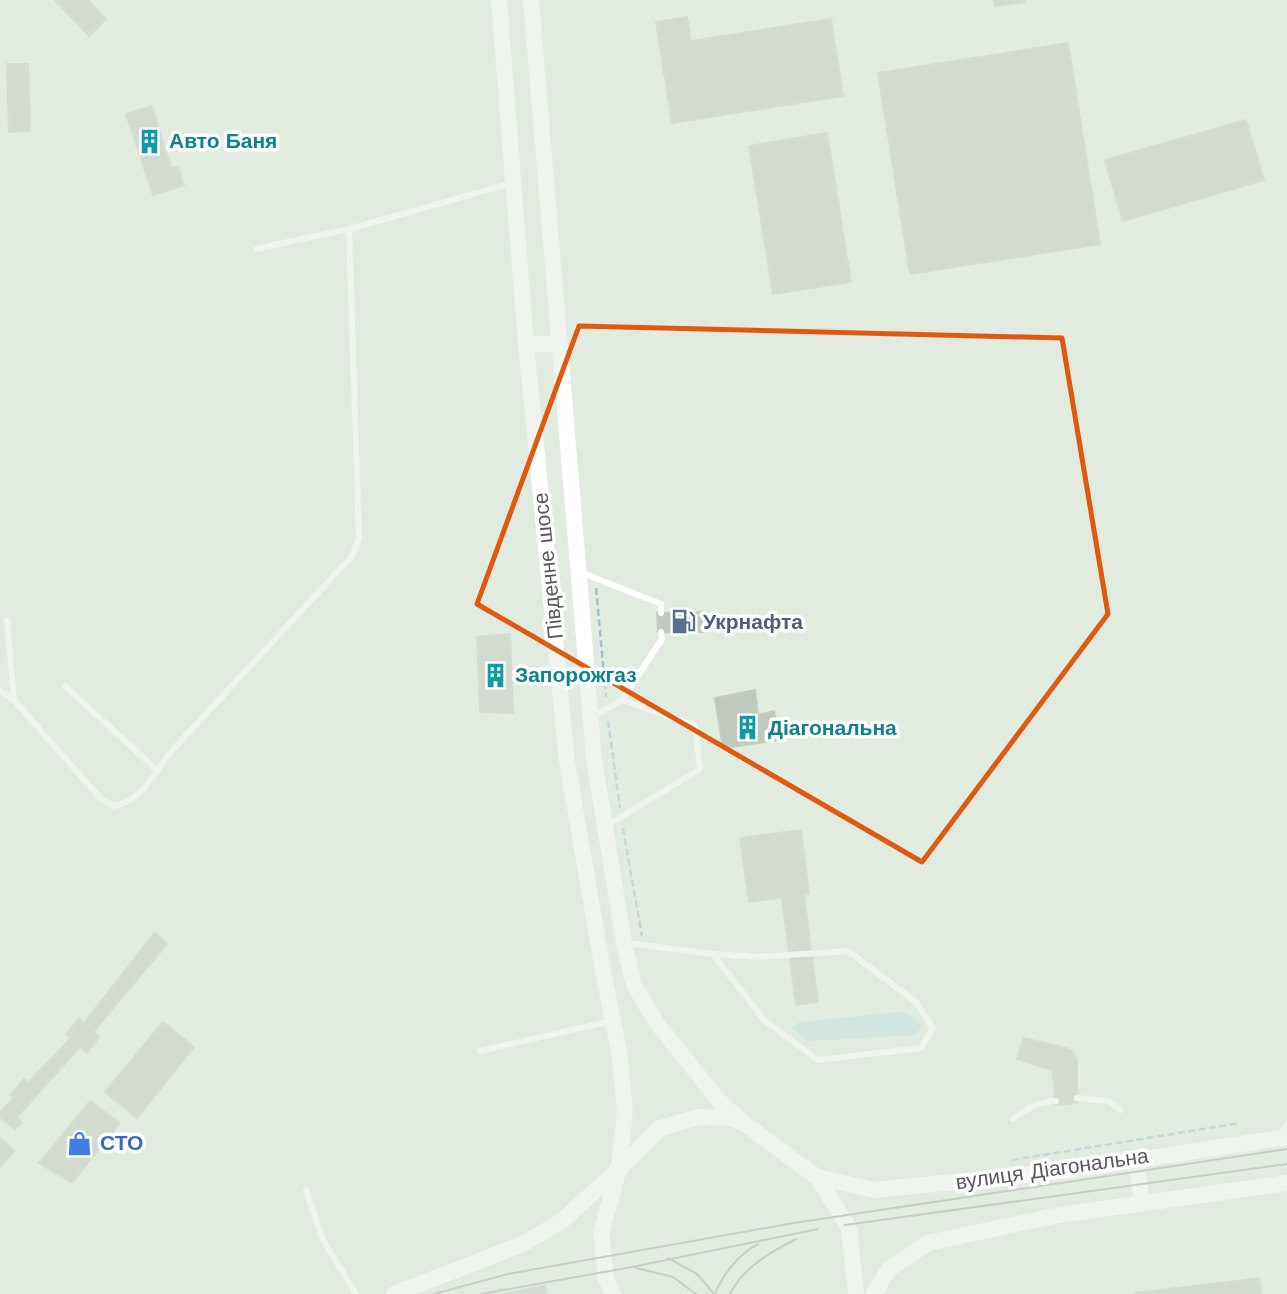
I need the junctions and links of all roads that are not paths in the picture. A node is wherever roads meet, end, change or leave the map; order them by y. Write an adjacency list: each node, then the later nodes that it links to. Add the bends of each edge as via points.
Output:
1 (499, 0): 3 (main road, Південне шосе)
2 (531, 0): 7 (main road, Південне шосе)
3 (513, 183): 4 (lane); 6 (main road, Південне шосе)
4 (349, 229): 5 (lane); 17 (lane, via 358,547)
5 (256, 249)
6 (526, 344): 7 (main road); 21 (main road, Південне шосе, via 567,762)
7 (558, 344): 8 (main road, Південне шосе)
8 (578, 571): 9 (lane, via 661,604); 16 (main road, Південне шосе)
9 (661, 613)
10 (7, 620): 14 (lane)
11 (662, 632): 15 (lane, via 662,639)
12 (65, 686): 17 (lane)
13 (0, 691): 14 (lane)
14 (14, 700): 17 (lane, via 101,799 113,806 135,798)
15 (622, 700): 16 (lane); 18 (lane, via 695,726 700,769)
16 (591, 718): 18 (main road, Південне шосе)
17 (157, 771)
18 (606, 826): 19 (main road, Південне шосе)
19 (624, 943): 20 (lane); 27 (main road, Південне шосе, via 634,985 656,1022 720,1102)
20 (713, 954): 20 (lane, via 764,1020 818,1060 921,1048 933,1028 916,1003 848,951 760,957)
21 (613, 1021): 22 (lane); 30 (main road, Південне шосе, via 625,1111)
22 (480, 1051)
23 (1077, 1098): 25 (lane, via 1109,1101)
24 (1056, 1101): 26 (lane, via 1029,1107)
25 (1121, 1110)
26 (1013, 1119)
27 (742, 1122): 30 (main road, via 699,1117 660,1128); 31 (main road, Південне шосе)
28 (1285, 1133): 29 (main road, вулиця Діагональна)
29 (1134, 1159): 31 (main road, вулиця Діагональна, via 1064,1171 874,1190); 34 (main road)
30 (619, 1169): 36 (main road, via 562,1220 523,1244); 37 (main road, Південне шосе, via 601,1233 606,1278)
31 (817, 1177): 38 (main road, via 849,1228)
32 (1287, 1183): 34 (main road)
33 (306, 1190): 35 (lane, via 323,1240)
34 (1143, 1203): 39 (main road, via 1059,1215 928,1243 888,1270)
35 (356, 1294)
36 (394, 1294)
37 (613, 1294)
38 (856, 1294)
39 (874, 1294)

